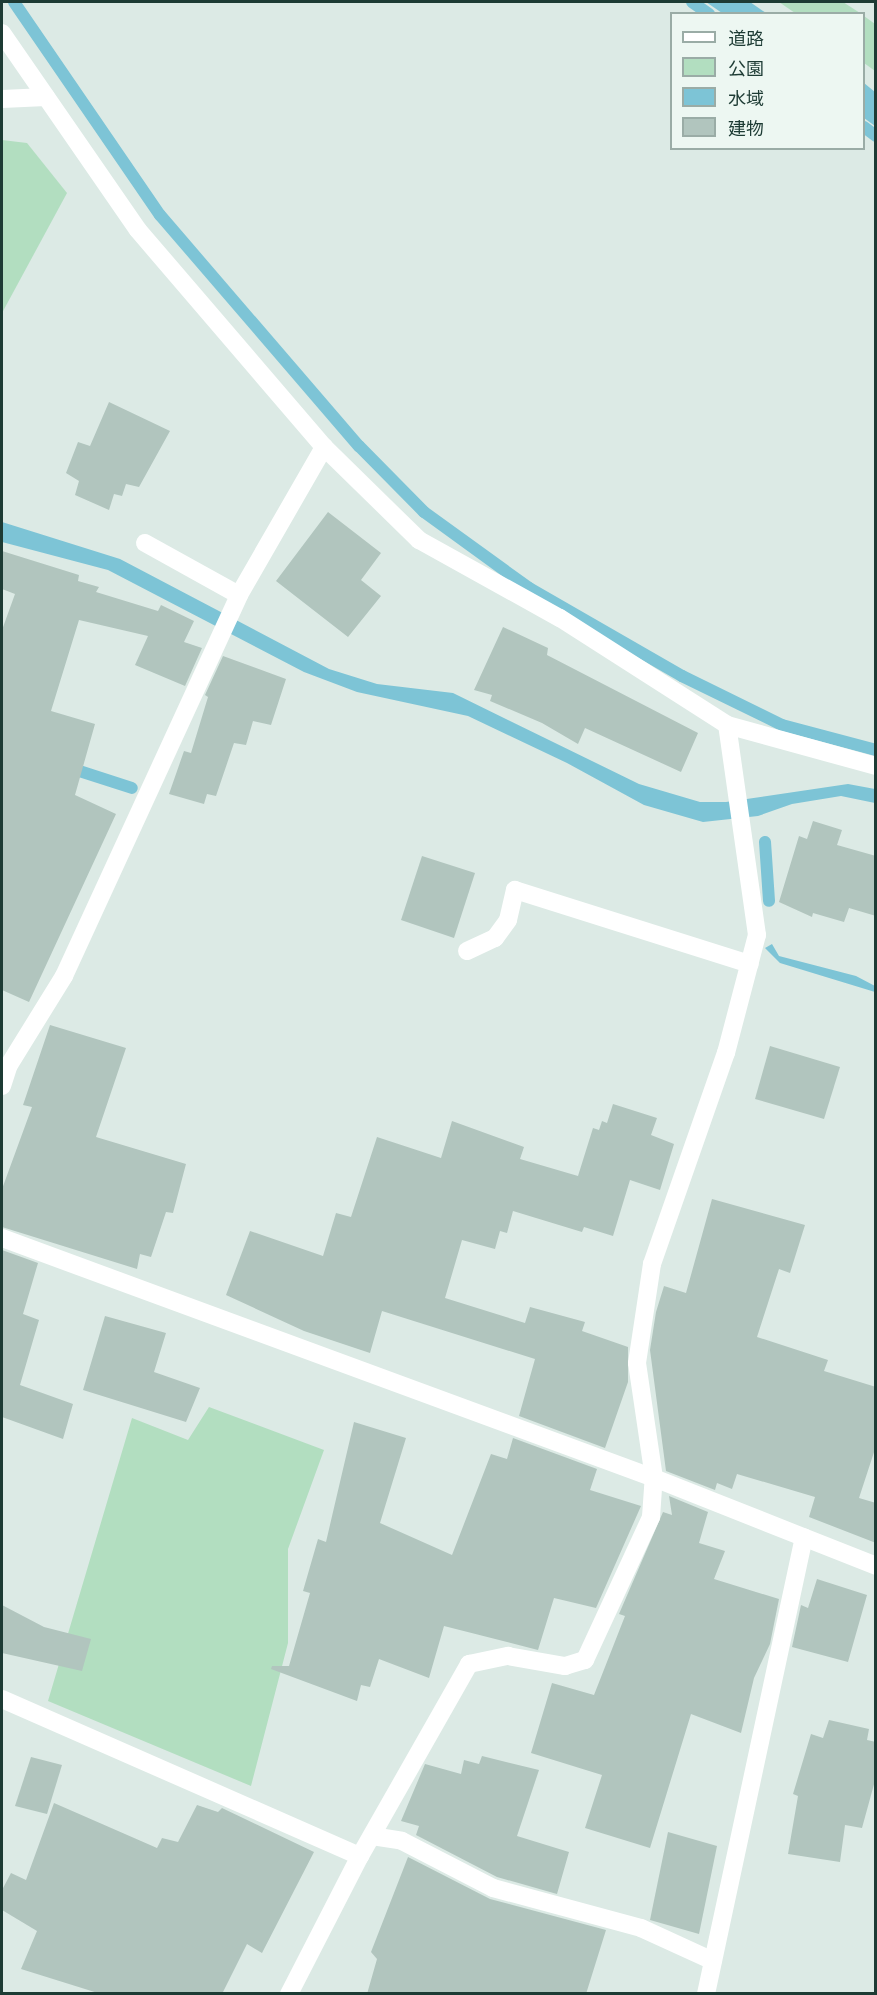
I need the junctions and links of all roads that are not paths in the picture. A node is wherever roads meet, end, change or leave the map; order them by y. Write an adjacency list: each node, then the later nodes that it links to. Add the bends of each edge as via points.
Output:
1 (2, 33): 2 (street)
2 (46, 97): 3 (street); 4 (street, via 138,230)
3 (2, 99)
4 (324, 447): 6 (street); 7 (street, via 419,540 560,618)
5 (146, 543): 6 (street)
6 (239, 595): 11 (street, via 64,976 9,1065)
7 (728, 725): 8 (street); 10 (street, via 757,935)
8 (876, 766)
9 (467, 951): 10 (street, via 495,938 508,920 515,890)
10 (750, 964): 13 (street, via 726,1053 652,1264 637,1363)
11 (2, 1086)
12 (2, 1238): 13 (street)
13 (654, 1478): 14 (street); 17 (street, via 651,1517 585,1660 566,1666 508,1656 469,1664)
14 (804, 1537): 15 (street); 19 (street)
15 (876, 1566)
16 (2, 1699): 18 (street)
17 (372, 1836): 18 (street); 19 (street, via 402,1840 494,1888 641,1928)
18 (360, 1856): 20 (street)
19 (713, 1961): 21 (street)
20 (289, 1994)
21 (706, 1994)

